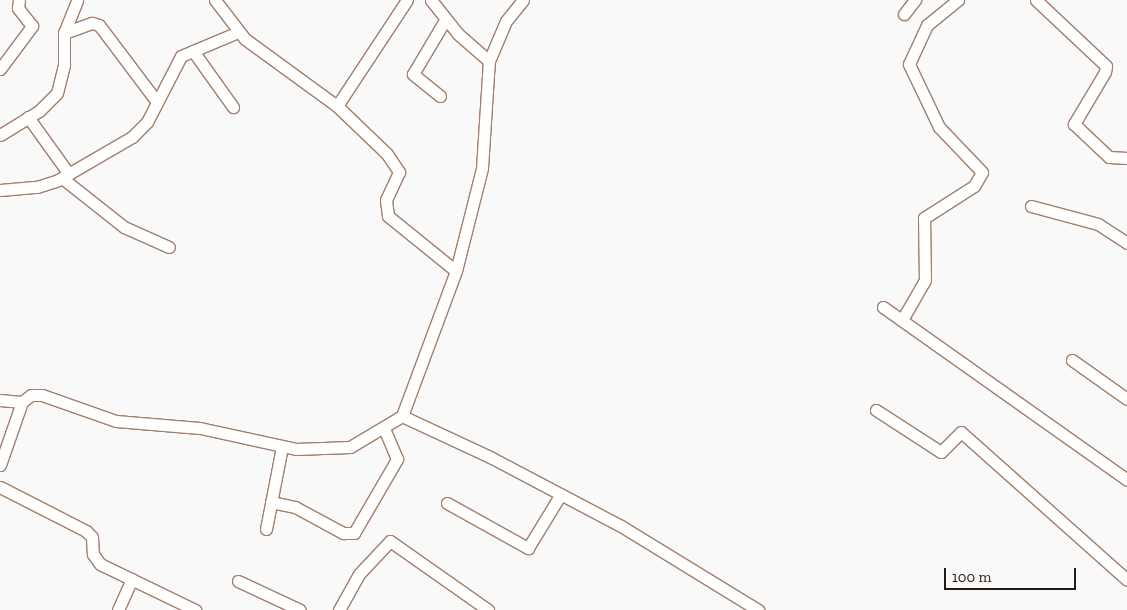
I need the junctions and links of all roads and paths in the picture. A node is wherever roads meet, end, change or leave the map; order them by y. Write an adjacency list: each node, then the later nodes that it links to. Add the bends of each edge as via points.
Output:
1 (19, 0): 16 (street, via 18,8 32,26)
2 (77, 0): 13 (street)
3 (215, 0): 12 (street)
4 (408, 0): 19 (street)
5 (431, 0): 11 (street)
6 (523, 0): 15 (street, via 506,21)
7 (915, 0): 10 (street)
8 (958, 0): 31 (street, via 927,25 910,64 939,127 982,172 974,186 924,218 925,280)
9 (1036, 0): 23 (street, via 1106,66 1106,72 1074,124 1109,157)
10 (904, 14)
11 (445, 20): 15 (street); 17 (street, via 413,74)
12 (238, 32): 14 (street); 19 (street)
13 (64, 33): 18 (street, via 92,23 99,25); 21 (street, via 64,65 57,93)
14 (193, 50): 18 (street, via 177,61); 20 (street)
15 (489, 61): 29 (street, via 482,168)
16 (0, 69)
17 (440, 96)
18 (157, 102): 24 (street, via 147,122 132,137)
19 (337, 106): 29 (street, via 398,168 386,200 388,216)
20 (233, 107)
21 (28, 117): 22 (street); 24 (street)
22 (0, 135)
23 (1127, 158)
24 (65, 176): 25 (street, via 36,187); 28 (street, via 124,227)
25 (0, 190)
26 (1031, 206): 27 (street, via 1098,224)
27 (1127, 243)
28 (169, 247)
29 (456, 271): 37 (street)
30 (883, 307): 31 (street)
31 (902, 320): 41 (street)
32 (1072, 360): 34 (street)
33 (0, 399): 35 (street)
34 (1127, 400)
35 (22, 402): 39 (street, via 31,395 42,395 116,421 200,428 249,436); 40 (street)
36 (876, 410): 48 (street, via 941,452 960,432)
37 (402, 416): 38 (street); 43 (street)
38 (384, 429): 39 (street, via 339,450); 44 (street, via 397,458 354,533 344,533 295,507)
39 (282, 447): 44 (street)
40 (0, 465)
41 (1127, 480)
42 (0, 487): 47 (street, via 86,531 94,542 95,559)
43 (561, 494): 45 (street, via 528,548); 55 (street, via 621,526)
44 (271, 502): 46 (street)
45 (447, 503)
46 (266, 529)
47 (132, 579): 50 (street); 51 (street)
48 (1127, 580)
49 (238, 581): 52 (street)
50 (118, 610)
51 (195, 610)
52 (300, 610)
53 (339, 610): 54 (street, via 360,574 390,540)
54 (488, 610)
55 (758, 610)

